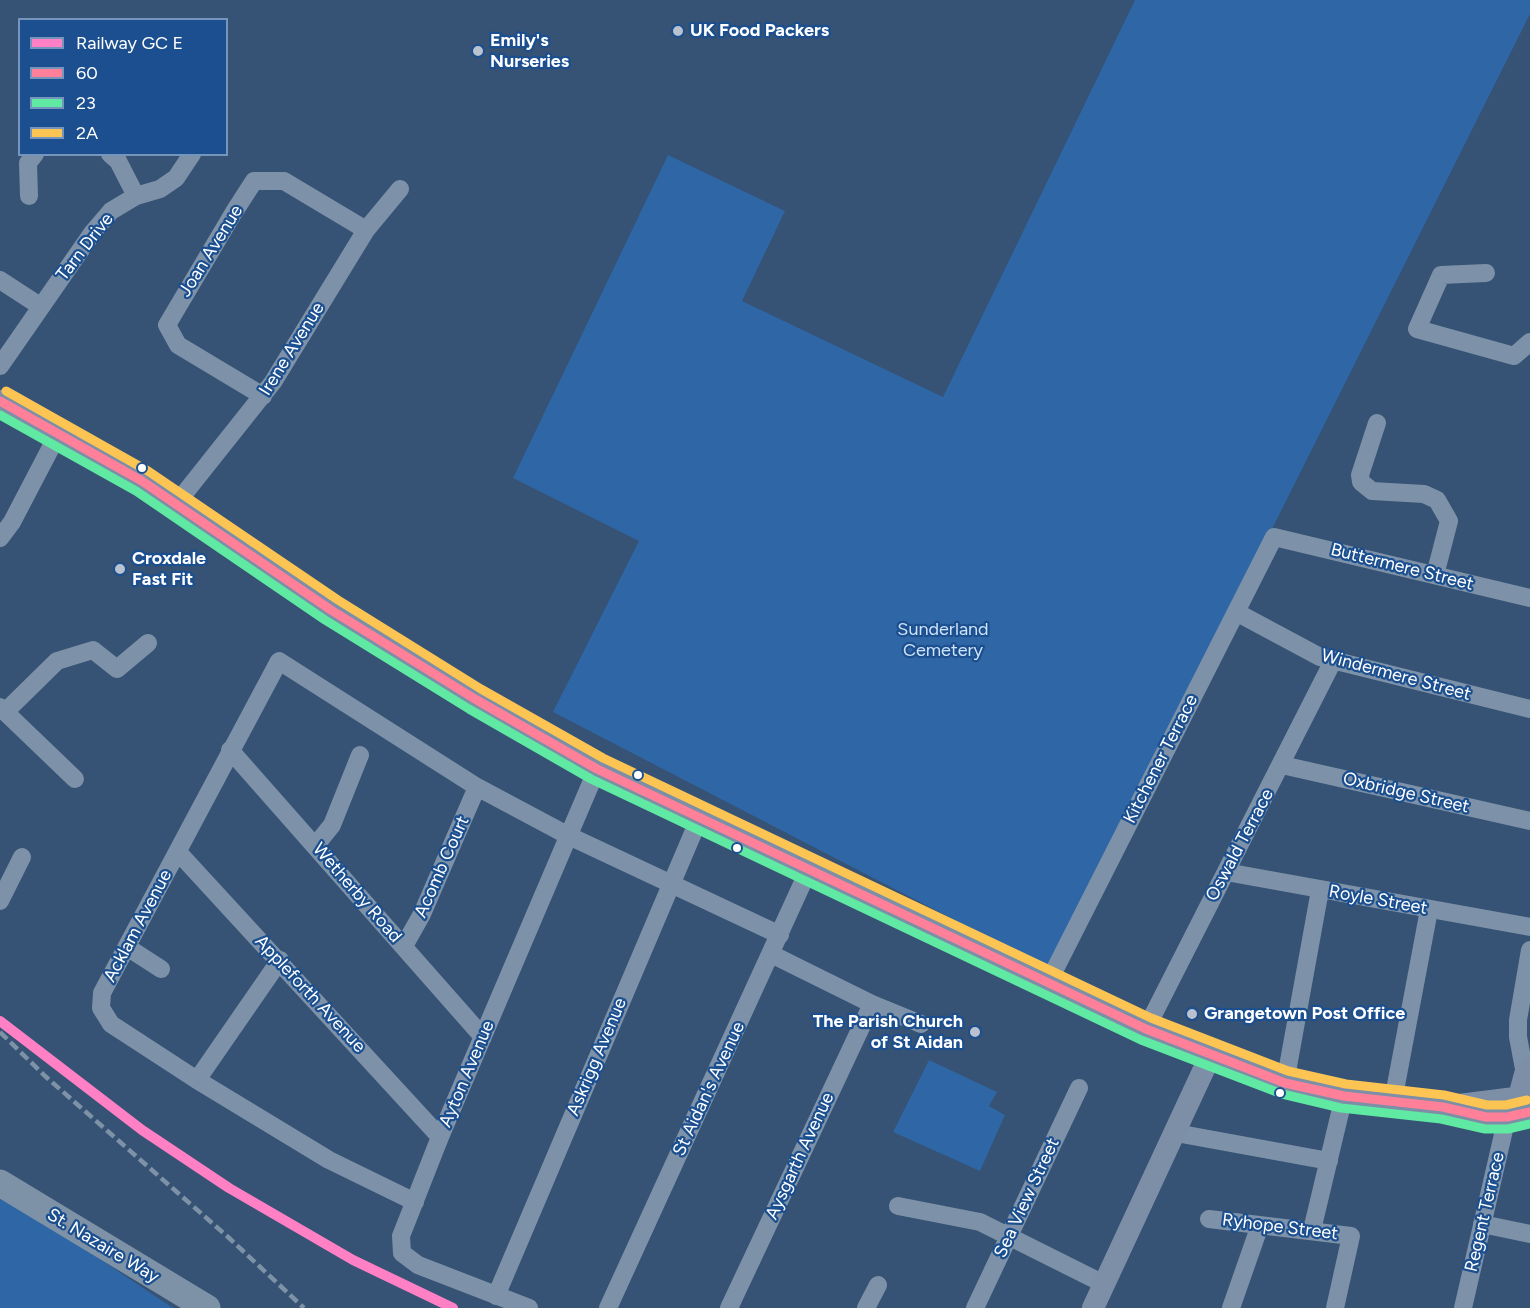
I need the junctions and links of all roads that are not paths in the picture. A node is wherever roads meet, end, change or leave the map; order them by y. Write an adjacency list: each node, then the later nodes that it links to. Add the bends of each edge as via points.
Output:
1 (33, 156): 5 (street, via 28,163)
2 (112, 156): 6 (street)
3 (191, 156): 6 (street, Tarn Drive, via 176,178 160,189)
4 (400, 189): 7 (street, Irene Avenue)
5 (29, 196)
6 (136, 196): 10 (street, Tarn Drive, via 111,211)
7 (366, 230): 13 (street, Irene Avenue); 13 (street, Joan Avenue, via 284,181 254,181 234,212 167,325 178,345)
8 (1486, 273): 11 (street, via 1441,275 1417,329 1514,356)
9 (0, 280): 10 (street)
10 (40, 306): 12 (street, Tarn Drive)
11 (1530, 342)
12 (0, 366)
13 (263, 396): 17 (street, Irene Avenue)
14 (0, 401): 16 (main road)
15 (1377, 423): 21 (street, via 1361,482 1372,491 1424,494 1437,500 1449,521)
16 (59, 432): 17 (main road); 18 (street)
17 (176, 504): 31 (main road, via 331,610)
18 (6, 518): 20 (street)
19 (1274, 537): 21 (street, Buttermere Street); 23 (street, Kitchener Terrace)
20 (0, 538)
21 (1435, 575): 22 (street, Buttermere Street)
22 (1530, 598)
23 (1236, 612): 25 (street, Windermere Street); 54 (street, Kitchener Terrace)
24 (148, 643): 26 (street, via 117,669 93,650 57,661)
25 (1333, 661): 27 (street, Windermere Street); 30 (street, Oswald Terrace)
26 (2, 709): 32 (street)
27 (1530, 709)
28 (230, 750): 33 (street, Acklam Avenue, via 279,661); 37 (street, Wetherby Road); 38 (street, Acklam Avenue)
29 (360, 755): 37 (street, via 332,825)
30 (1282, 765): 35 (street, Oxbridge Street); 41 (street, Oswald Terrace)
31 (597, 769): 34 (main road); 36 (street, Ayton Avenue)
32 (75, 779)
33 (477, 787): 36 (street); 49 (street, Acomb Court, via 422,914)
34 (699, 819): 40 (main road); 42 (street, Askrigg Avenue)
35 (1530, 821)
36 (567, 836): 42 (street); 58 (street, Ayton Avenue)
37 (315, 846): 49 (street, Wetherby Road)
38 (178, 852): 48 (street, Acklam Avenue); 52 (street, Appleforth Avenue)
39 (22, 857): 44 (street)
40 (809, 869): 47 (street, St Aidan's Avenue); 54 (main road)
41 (1226, 872): 43 (street, Royle Street); 57 (street, Oswald Terrace)
42 (669, 885): 47 (street); 82 (street, Askrigg Avenue)
43 (1320, 890): 45 (street, Royle Street); 61 (street)
44 (0, 901)
45 (1429, 910): 46 (street, Royle Street); 65 (street)
46 (1530, 927)
47 (780, 935): 51 (street, St Aidan's Avenue)
48 (127, 946): 53 (street); 60 (street, Acklam Avenue, via 102,993 101,1008 111,1024)
49 (404, 946): 58 (street, Wetherby Road)
50 (1530, 950): 63 (street, via 1518,1020)
51 (771, 954): 55 (street); 85 (street, St Aidan's Avenue)
52 (280, 960): 60 (street); 69 (street, Appleforth Avenue)
53 (161, 969)
54 (1049, 981): 57 (main road)
55 (872, 1004): 56 (street); 86 (street, Aysgarth Avenue)
56 (921, 1023)
57 (1146, 1029): 59 (main road)
58 (483, 1037): 69 (street, Ayton Avenue)
59 (1211, 1054): 61 (main road); 68 (main road)
60 (197, 1080): 72 (street, Acklam Avenue, via 329,1160)
61 (1284, 1083): 64 (main road)
62 (1079, 1088): 79 (street, Sea View Street)
63 (1528, 1092): 66 (main road); 67 (main road)
64 (1344, 1096): 65 (main road); 70 (street)
65 (1393, 1101): 66 (main road)
66 (1443, 1107): 67 (main road, via 1486,1117)
67 (1507, 1117): 75 (street, Regent Terrace)
68 (1176, 1133): 70 (street); 80 (main road)
69 (440, 1137): 72 (street, Ayton Avenue)
70 (1329, 1161): 77 (street)
71 (0, 1183): 83 (highway, St. Nazaire Way)
72 (415, 1202): 82 (street, Ayton Avenue, via 401,1236 402,1253 418,1265)
73 (898, 1206): 79 (street, via 980,1222)
74 (1209, 1219): 76 (street, Ryhope Street)
75 (1482, 1224): 78 (street); 92 (street, Regent Terrace)
76 (1260, 1225): 77 (street, Ryhope Street); 90 (street)
77 (1312, 1230): 91 (street, Ryhope Street, via 1352,1236)
78 (1530, 1234)
79 (1009, 1236): 80 (street); 88 (street, Sea View Street)
80 (1104, 1284): 89 (main road)
81 (878, 1285): 87 (street)
82 (496, 1296): 84 (street, Ayton Avenue)
83 (207, 1308)
84 (529, 1308)
85 (608, 1308)
86 (729, 1308)
87 (866, 1308)
88 (975, 1308)
89 (1093, 1308)
90 (1231, 1308)
91 (1335, 1308)
92 (1463, 1308)

